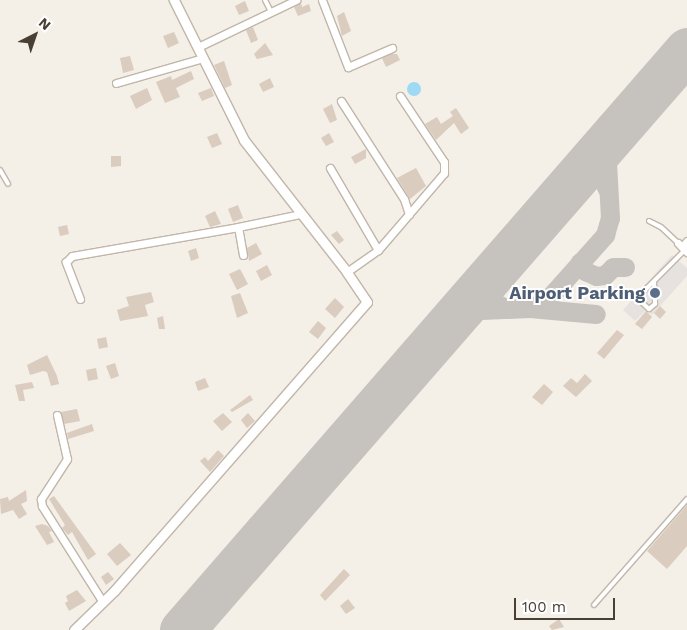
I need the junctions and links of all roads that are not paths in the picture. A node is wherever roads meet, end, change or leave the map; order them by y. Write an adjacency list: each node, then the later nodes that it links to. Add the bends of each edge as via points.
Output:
1 (174, 0): 6 (street)
2 (265, 0): 5 (lane)
3 (296, 0): 5 (street)
4 (322, 0): 7 (street, via 348,67)
5 (271, 12): 6 (street)
6 (198, 47): 8 (street)
7 (392, 48)
8 (204, 58): 9 (street); 16 (street, via 244,140)
9 (116, 84)
10 (400, 96): 17 (street, via 444,162 444,172)
11 (341, 101): 17 (street, via 404,199)
12 (330, 168): 21 (street)
13 (0, 170): 14 (lane)
14 (2, 177): 15 (lane)
15 (8, 184)
16 (300, 214): 19 (street); 23 (street)
17 (409, 214): 21 (street)
18 (649, 221): 20 (lane, via 660,226)
19 (238, 227): 22 (street); 25 (street, via 72,256 66,262)
20 (684, 247): 24 (lane)
21 (378, 250): 23 (street)
22 (243, 255)
23 (347, 272): 28 (street, via 366,302)
24 (654, 282): 24 (lane, via 637,298 649,309 656,304)
25 (80, 299)
26 (57, 415): 28 (street, via 67,459 41,499 42,506)
27 (687, 499): 29 (lane)
28 (103, 602): 30 (street)
29 (594, 605)
30 (74, 630)

